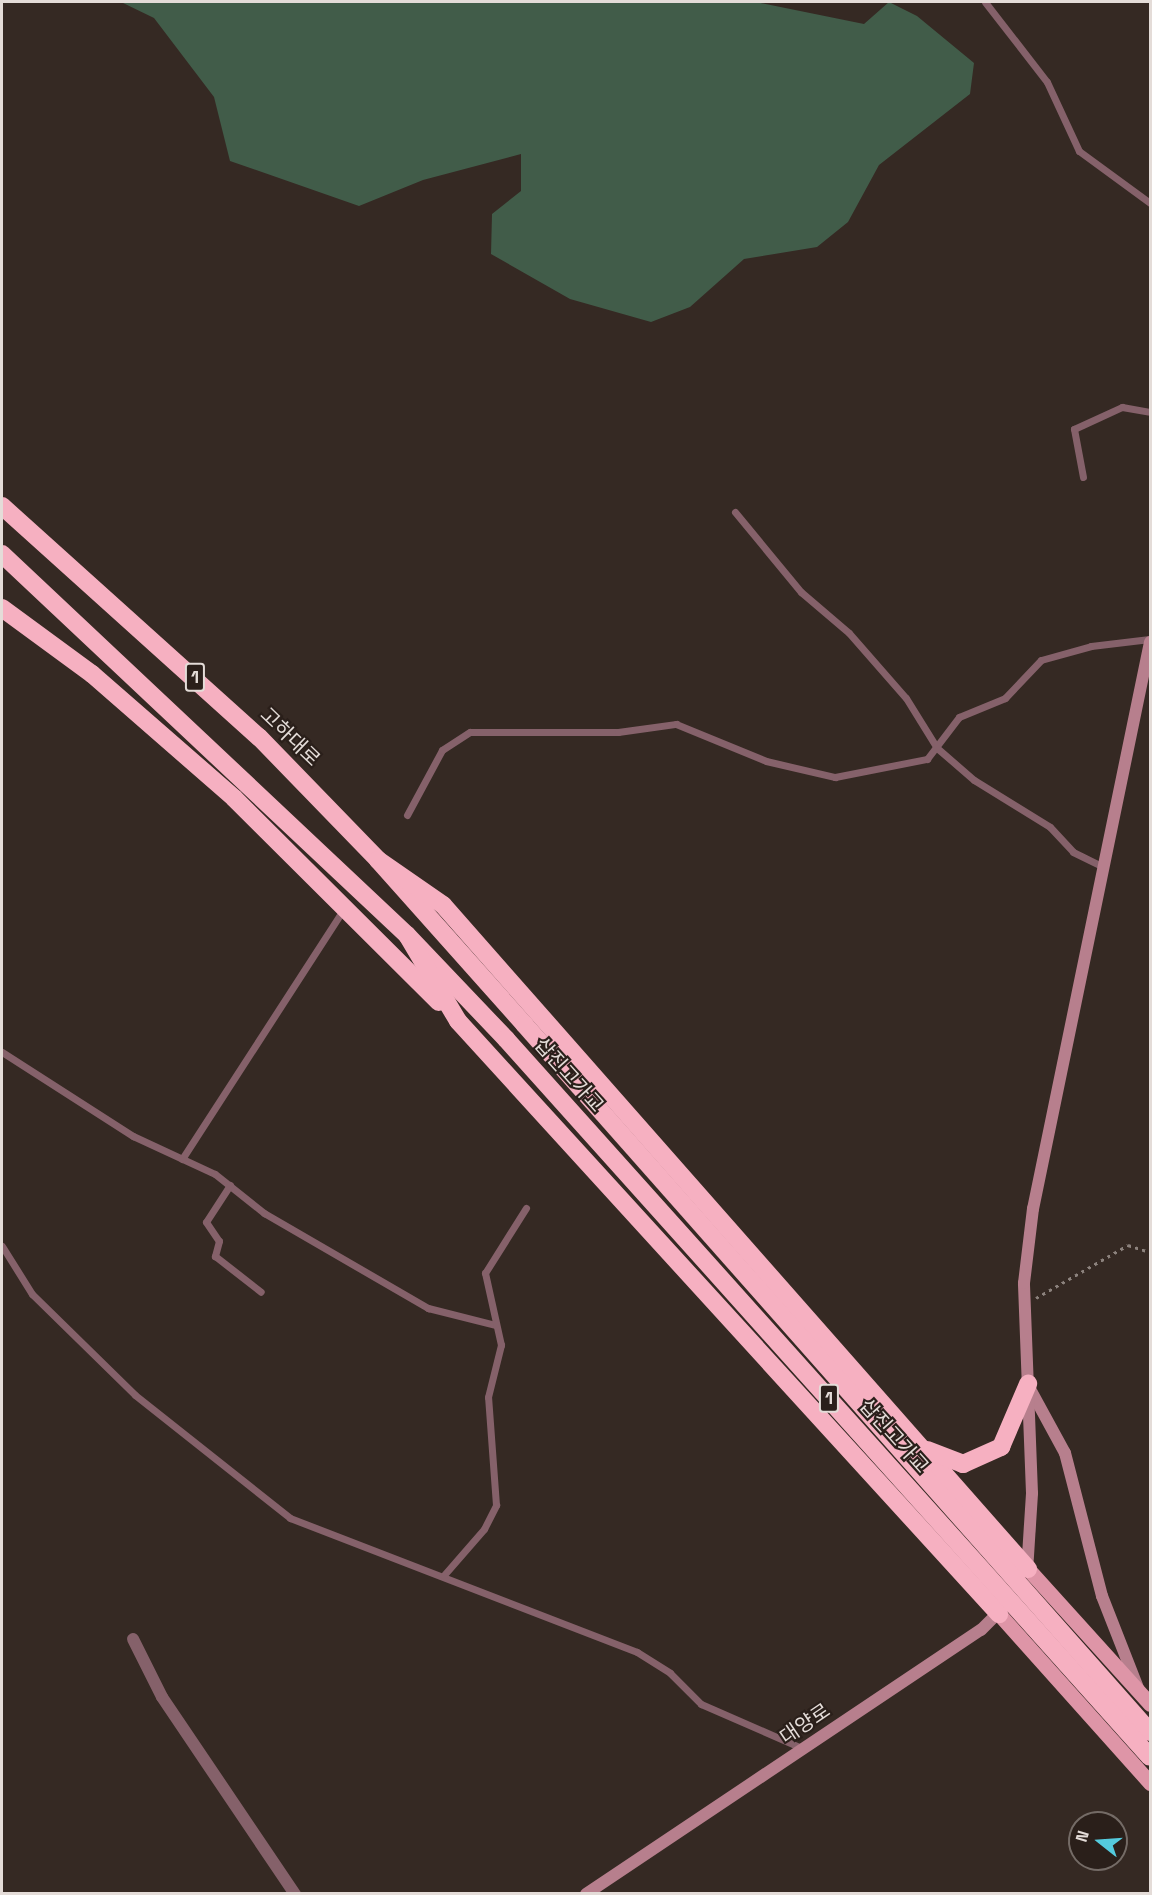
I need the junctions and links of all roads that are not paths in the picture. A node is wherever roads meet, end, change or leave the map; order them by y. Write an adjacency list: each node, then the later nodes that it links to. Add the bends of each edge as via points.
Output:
1 (985, 2): 2 (lane, via 1047,82 1079,151)
2 (1150, 203)
3 (1150, 412): 4 (lane, via 1122,407 1074,429)
4 (1083, 477)
5 (2, 506): 12 (highway, 고하대로 / 1, via 251,730)
6 (735, 512): 10 (lane, via 801,592 849,633 906,698)
7 (2, 554): 15 (highway, 1)
8 (2, 608): 16 (highway, via 92,674 234,798)
9 (1150, 641): 10 (lane, via 1091,646 1041,660 1005,698 959,717); 13 (street)
10 (937, 748): 11 (lane, via 927,759 825,777 766,761 676,724 618,732 470,732 442,750); 13 (lane, via 974,780 1050,826 1073,852)
11 (407, 815)
12 (378, 860): 17 (highway, 고하대로 / 1); 26 (highway, via 443,904)
13 (1102, 866): 25 (street, via 1040,1163 1024,1305)
14 (340, 915): 19 (lane)
15 (407, 935): 16 (highway); 34 (highway, 삽진고가교 / 1, bridge, via 506,1039)
16 (458, 1022): 29 (highway)
17 (524, 1024): 32 (highway, 삽진고가교 / 1, bridge)
18 (2, 1052): 19 (lane, via 133,1136)
19 (182, 1158): 20 (lane)
20 (230, 1185): 23 (lane, via 206,1222 219,1241 215,1256); 24 (lane, via 264,1213 428,1308)
21 (526, 1208): 24 (lane, via 485,1273)
22 (2, 1246): 28 (lane, via 51,1314 135,1395 259,1497 334,1538)
23 (261, 1292)
24 (495, 1325): 28 (lane, via 501,1345 488,1410 496,1504 484,1529)
25 (1028, 1384): 26 (highway, via 1001,1447 963,1464); 27 (street, via 1032,1493); 31 (street, via 1065,1453 1102,1596)
26 (923, 1449): 27 (highway)
27 (1028, 1569): 29 (street, 대양로); 31 (main road)
28 (444, 1575): 33 (lane, via 637,1652 670,1672 701,1704)
29 (999, 1614): 33 (street, 대양로); 35 (main road)
30 (133, 1639): 36 (street, via 162,1697)
31 (1146, 1699)
32 (1150, 1732)
33 (804, 1749): 37 (street, 대양로)
34 (1150, 1758)
35 (1150, 1783)
36 (296, 1893)
37 (586, 1893)

